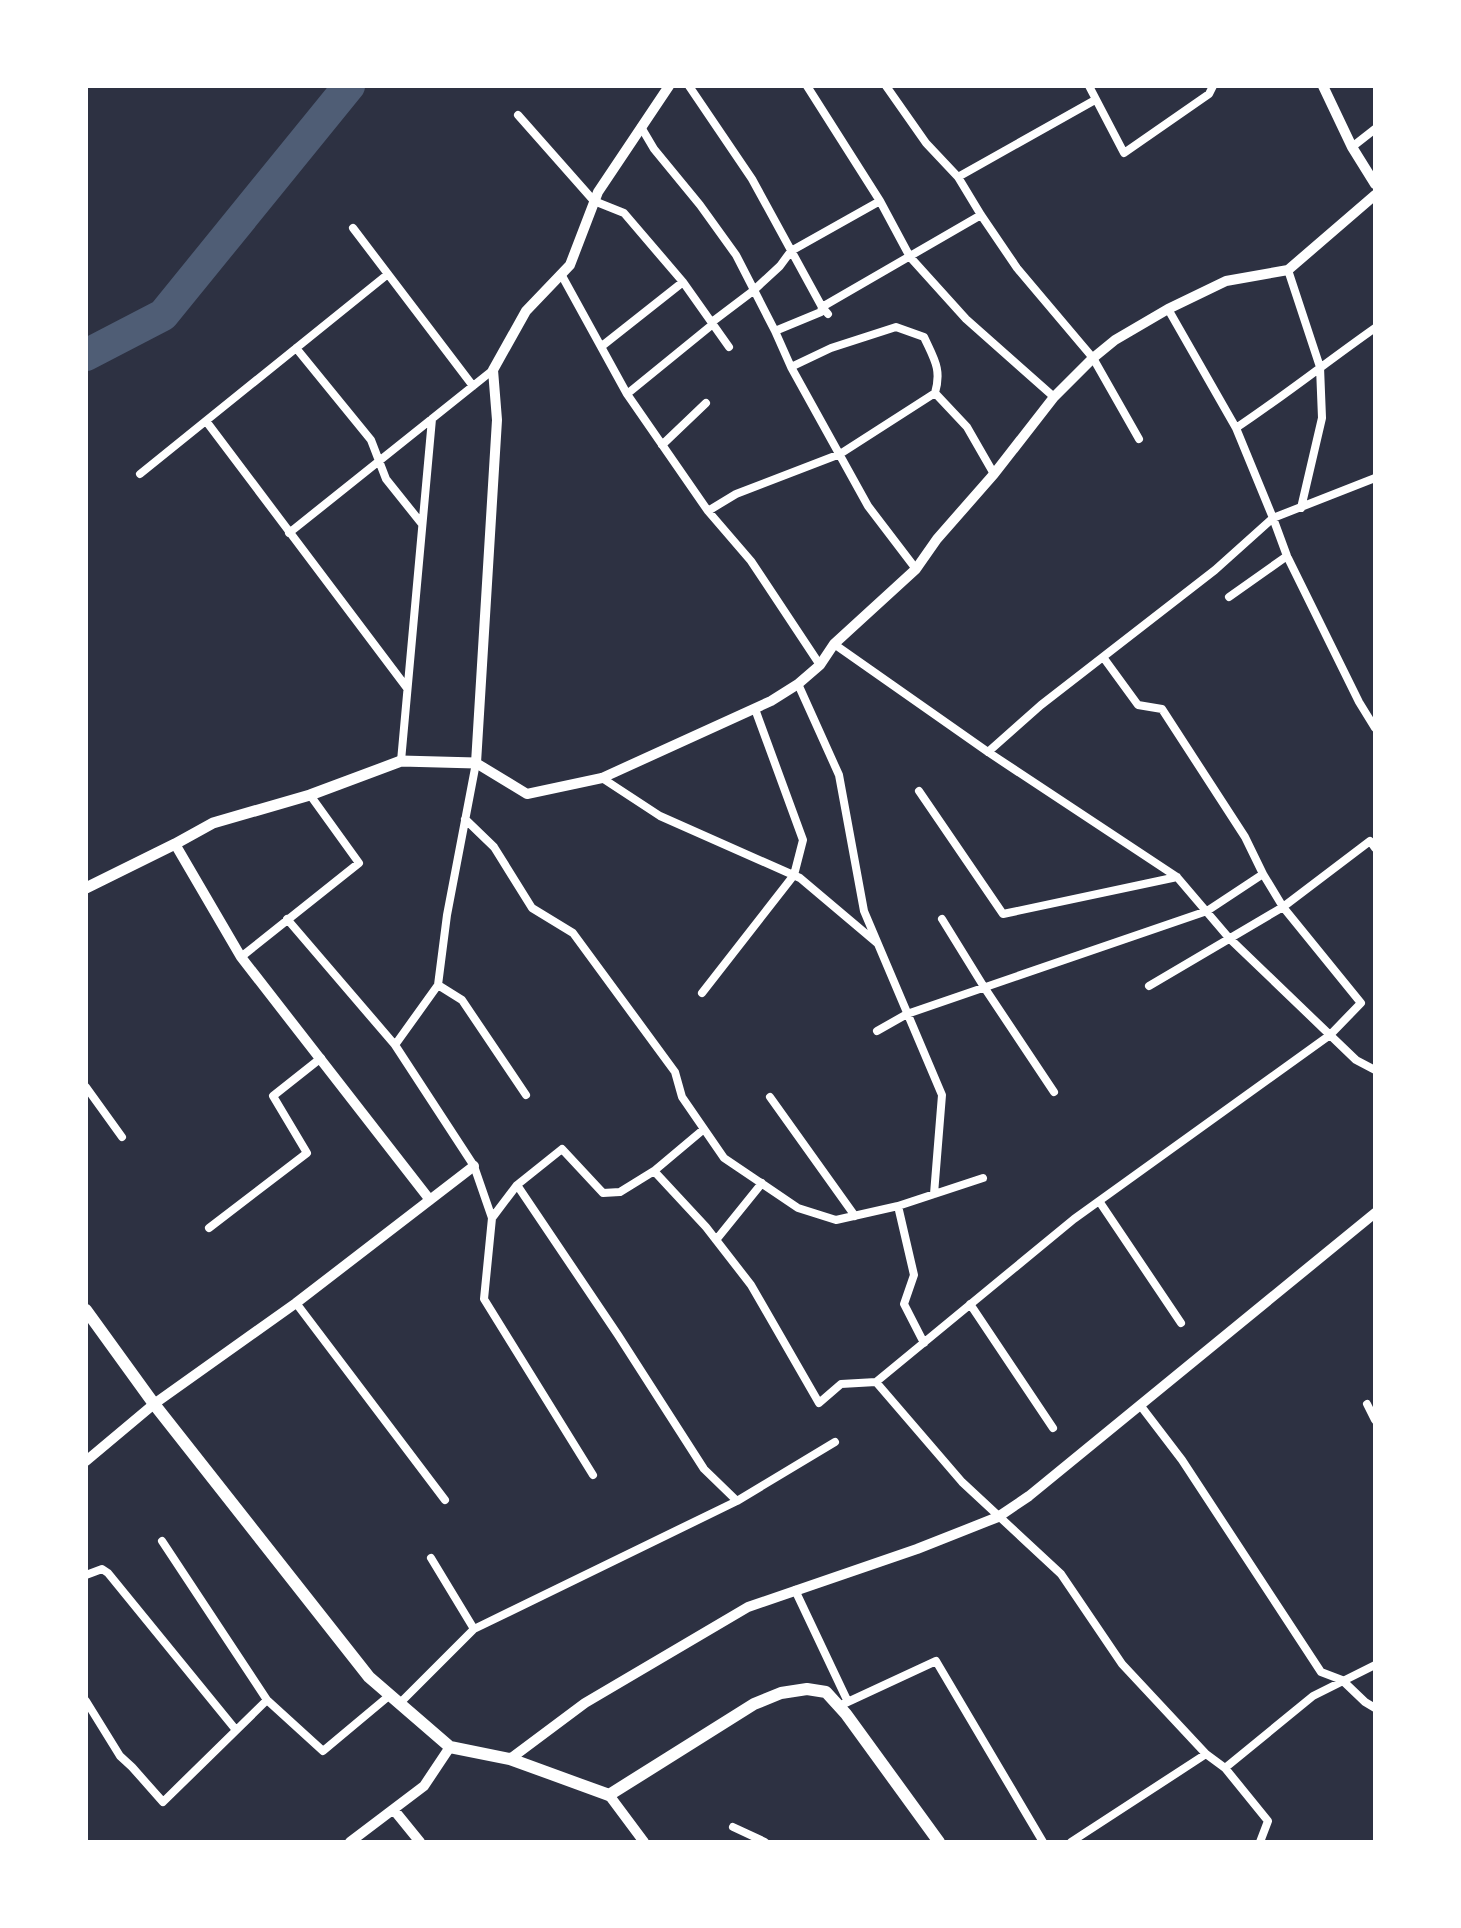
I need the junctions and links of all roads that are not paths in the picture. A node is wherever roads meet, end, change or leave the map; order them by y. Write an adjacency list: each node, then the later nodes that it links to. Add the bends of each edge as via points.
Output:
1 (669, 86): 10 (street)
2 (689, 86): 20 (street, via 752,179)
3 (807, 86): 17 (street)
4 (886, 86): 13 (street)
5 (1089, 86): 8 (street)
6 (1213, 86): 8 (street, via 1124,153)
7 (1323, 86): 12 (street)
8 (1095, 100): 13 (street)
9 (518, 115): 16 (street)
10 (641, 127): 16 (street); 26 (street, via 736,255)
11 (1375, 129): 12 (street)
12 (1352, 147): 14 (street)
13 (958, 177): 18 (street)
14 (1375, 184)
15 (1375, 195): 22 (street)
16 (594, 201): 24 (street, via 570,265); 25 (street, via 624,213)
17 (880, 201): 20 (street); 21 (street)
18 (981, 215): 21 (street); 35 (street, via 1017,268)
19 (353, 228): 23 (street)
20 (791, 251): 26 (street); 28 (street)
21 (910, 257): 28 (street); 42 (street, via 966,319)
22 (1288, 270): 27 (street, via 1226,281); 37 (street)
23 (388, 274): 34 (street); 39 (street)
24 (561, 274): 32 (street); 38 (street, via 526,311)
25 (683, 282): 29 (street); 32 (street)
26 (753, 291): 29 (street); 31 (street)
27 (1168, 309): 35 (street); 46 (street)
28 (825, 310): 31 (street)
29 (713, 324): 33 (street); 41 (street)
30 (1375, 328): 37 (street)
31 (775, 331): 36 (street)
32 (602, 346): 41 (street)
33 (729, 347)
34 (296, 348): 45 (street); 50 (street, via 371,440)
35 (1093, 358): 42 (street); 47 (street)
36 (791, 367): 40 (street, via 896,327 924,337 940,378); 49 (street)
37 (1320, 367): 46 (street); 54 (street, via 1322,418)
38 (493, 370): 39 (street); 71 (street, via 497,420)
39 (473, 386): 44 (street)
40 (935, 393): 49 (street); 52 (street, via 967,427)
41 (627, 394): 48 (street)
42 (1054, 397): 52 (street)
43 (706, 403): 48 (street)
44 (432, 419): 50 (street); 57 (street)
45 (206, 421): 51 (street); 58 (street)
46 (1236, 428): 56 (street)
47 (1139, 439)
48 (662, 445): 55 (street)
49 (840, 454): 55 (street, via 736,494); 60 (street, via 868,506)
50 (379, 461): 57 (street, via 386,479); 58 (street)
51 (140, 474)
52 (994, 474): 60 (street)
53 (1375, 478): 54 (street)
54 (1301, 508): 56 (street)
55 (708, 511): 64 (street, via 751,561)
56 (1273, 518): 59 (street); 63 (street)
57 (422, 524): 66 (street)
58 (289, 533): 66 (street)
59 (1287, 556): 61 (street); 68 (street)
60 (916, 569): 62 (street)
61 (1229, 597)
62 (834, 644): 64 (street); 69 (street)
63 (1103, 657): 69 (street); 78 (street, via 1138,705 1162,709)
64 (820, 665): 65 (street)
65 (798, 684): 67 (street); 87 (street, via 839,775 864,911)
66 (408, 689): 70 (street)
67 (755, 709): 72 (street); 79 (street, via 803,840)
68 (1375, 728)
69 (988, 752): 80 (street)
70 (401, 761): 71 (main road); 74 (main road)
71 (476, 763): 72 (street, via 527,794); 75 (street)
72 (602, 778): 79 (street, via 660,816)
73 (919, 791): 80 (street, via 1003,914)
74 (310, 795): 76 (main road, via 213,823); 84 (street, via 359,863)
75 (465, 819): 89 (street); 103 (street, via 494,847 532,908 573,933 675,1072 682,1097)
76 (175, 844): 81 (main road); 88 (street)
77 (1375, 848): 82 (street, via 1370,841)
78 (1263, 874): 82 (street); 83 (street)
79 (794, 875): 87 (street); 92 (street)
80 (1177, 877): 83 (street)
81 (86, 888)
82 (1283, 907): 86 (street); 95 (street, via 1361,1003)
83 (1207, 911): 86 (street); 91 (street)
84 (287, 919): 88 (street); 96 (street)
85 (942, 919): 91 (street)
86 (1229, 938): 90 (street); 95 (street)
87 (878, 945): 93 (street)
88 (241, 957): 97 (street)
89 (438, 985): 96 (street); 101 (street, via 462,1000)
90 (1149, 986)
91 (984, 987): 93 (street); 100 (street)
92 (702, 993)
93 (907, 1014): 94 (street); 110 (street, via 942,1095)
94 (877, 1031)
95 (1330, 1035): 98 (street); 112 (street)
96 (395, 1045): 105 (street)
97 (321, 1058): 111 (street); 117 (street, via 273,1096 307,1153)
98 (1375, 1070)
99 (86, 1087): 104 (street)
100 (1054, 1092)
101 (526, 1095)
102 (770, 1097): 115 (street)
103 (704, 1129): 106 (street); 108 (street, via 724,1158)
104 (122, 1137)
105 (474, 1166): 111 (street); 116 (street)
106 (654, 1171): 109 (street, via 620,1192 603,1193 562,1149); 118 (street)
107 (983, 1178): 110 (street)
108 (762, 1183): 115 (street, via 798,1208 836,1220); 118 (street)
109 (517, 1185): 116 (street); 134 (street, via 704,1469)
110 (934, 1194): 113 (street)
111 (430, 1200): 119 (street)
112 (1099, 1201): 120 (street); 122 (street)
113 (898, 1206): 115 (street); 123 (street, via 914,1275 904,1304)
114 (1375, 1213): 127 (street)
115 (855, 1216)
116 (492, 1218): 132 (street, via 484,1299)
117 (209, 1228)
118 (716, 1240): 124 (street, via 751,1285 819,1403 841,1384)
119 (296, 1303): 125 (street); 133 (street)
120 (970, 1304): 123 (street); 129 (street)
121 (86, 1310): 125 (main road)
122 (1181, 1323)
123 (924, 1343): 124 (street)
124 (876, 1382): 135 (street)
125 (154, 1404): 131 (street); 143 (main road, via 369,1677)
126 (1367, 1404): 128 (street)
127 (1140, 1405): 135 (street); 142 (street, via 1321,1672)
128 (1375, 1420)
129 (1053, 1428)
130 (835, 1442): 134 (street)
131 (86, 1461)
132 (593, 1475)
133 (445, 1500)
134 (737, 1501): 140 (street)
135 (998, 1517): 139 (street); 150 (street, via 1061,1574 1122,1664)
136 (162, 1541): 144 (street)
137 (431, 1558): 140 (street)
138 (86, 1575): 148 (street, via 102,1569 108,1573)
139 (795, 1590): 146 (street); 151 (street, via 748,1607 585,1703)
140 (474, 1629): 143 (street)
141 (1375, 1665): 142 (street)
142 (1342, 1680): 147 (street); 152 (street, via 1313,1696)
143 (395, 1699): 144 (street, via 323,1751); 149 (main road)
144 (267, 1700): 148 (street)
145 (86, 1701): 148 (street, via 120,1756 163,1802)
146 (844, 1704): 153 (main road, via 826,1692 781,1693 754,1704); 160 (main road); 161 (street, via 936,1661)
147 (1375, 1708)
148 (236, 1730)
149 (450, 1747): 151 (main road); 154 (street, via 424,1786)
150 (1206, 1754): 152 (street); 162 (street)
151 (510, 1759): 153 (main road)
152 (1225, 1768): 163 (street, via 1268,1821)
153 (609, 1795): 158 (street)
154 (394, 1810): 156 (street); 157 (street)
155 (733, 1827): 159 (street)
156 (350, 1842)
157 (420, 1842)
158 (644, 1842)
159 (765, 1842)
160 (939, 1842)
161 (1043, 1842)
162 (1071, 1842)
163 (1260, 1842)

